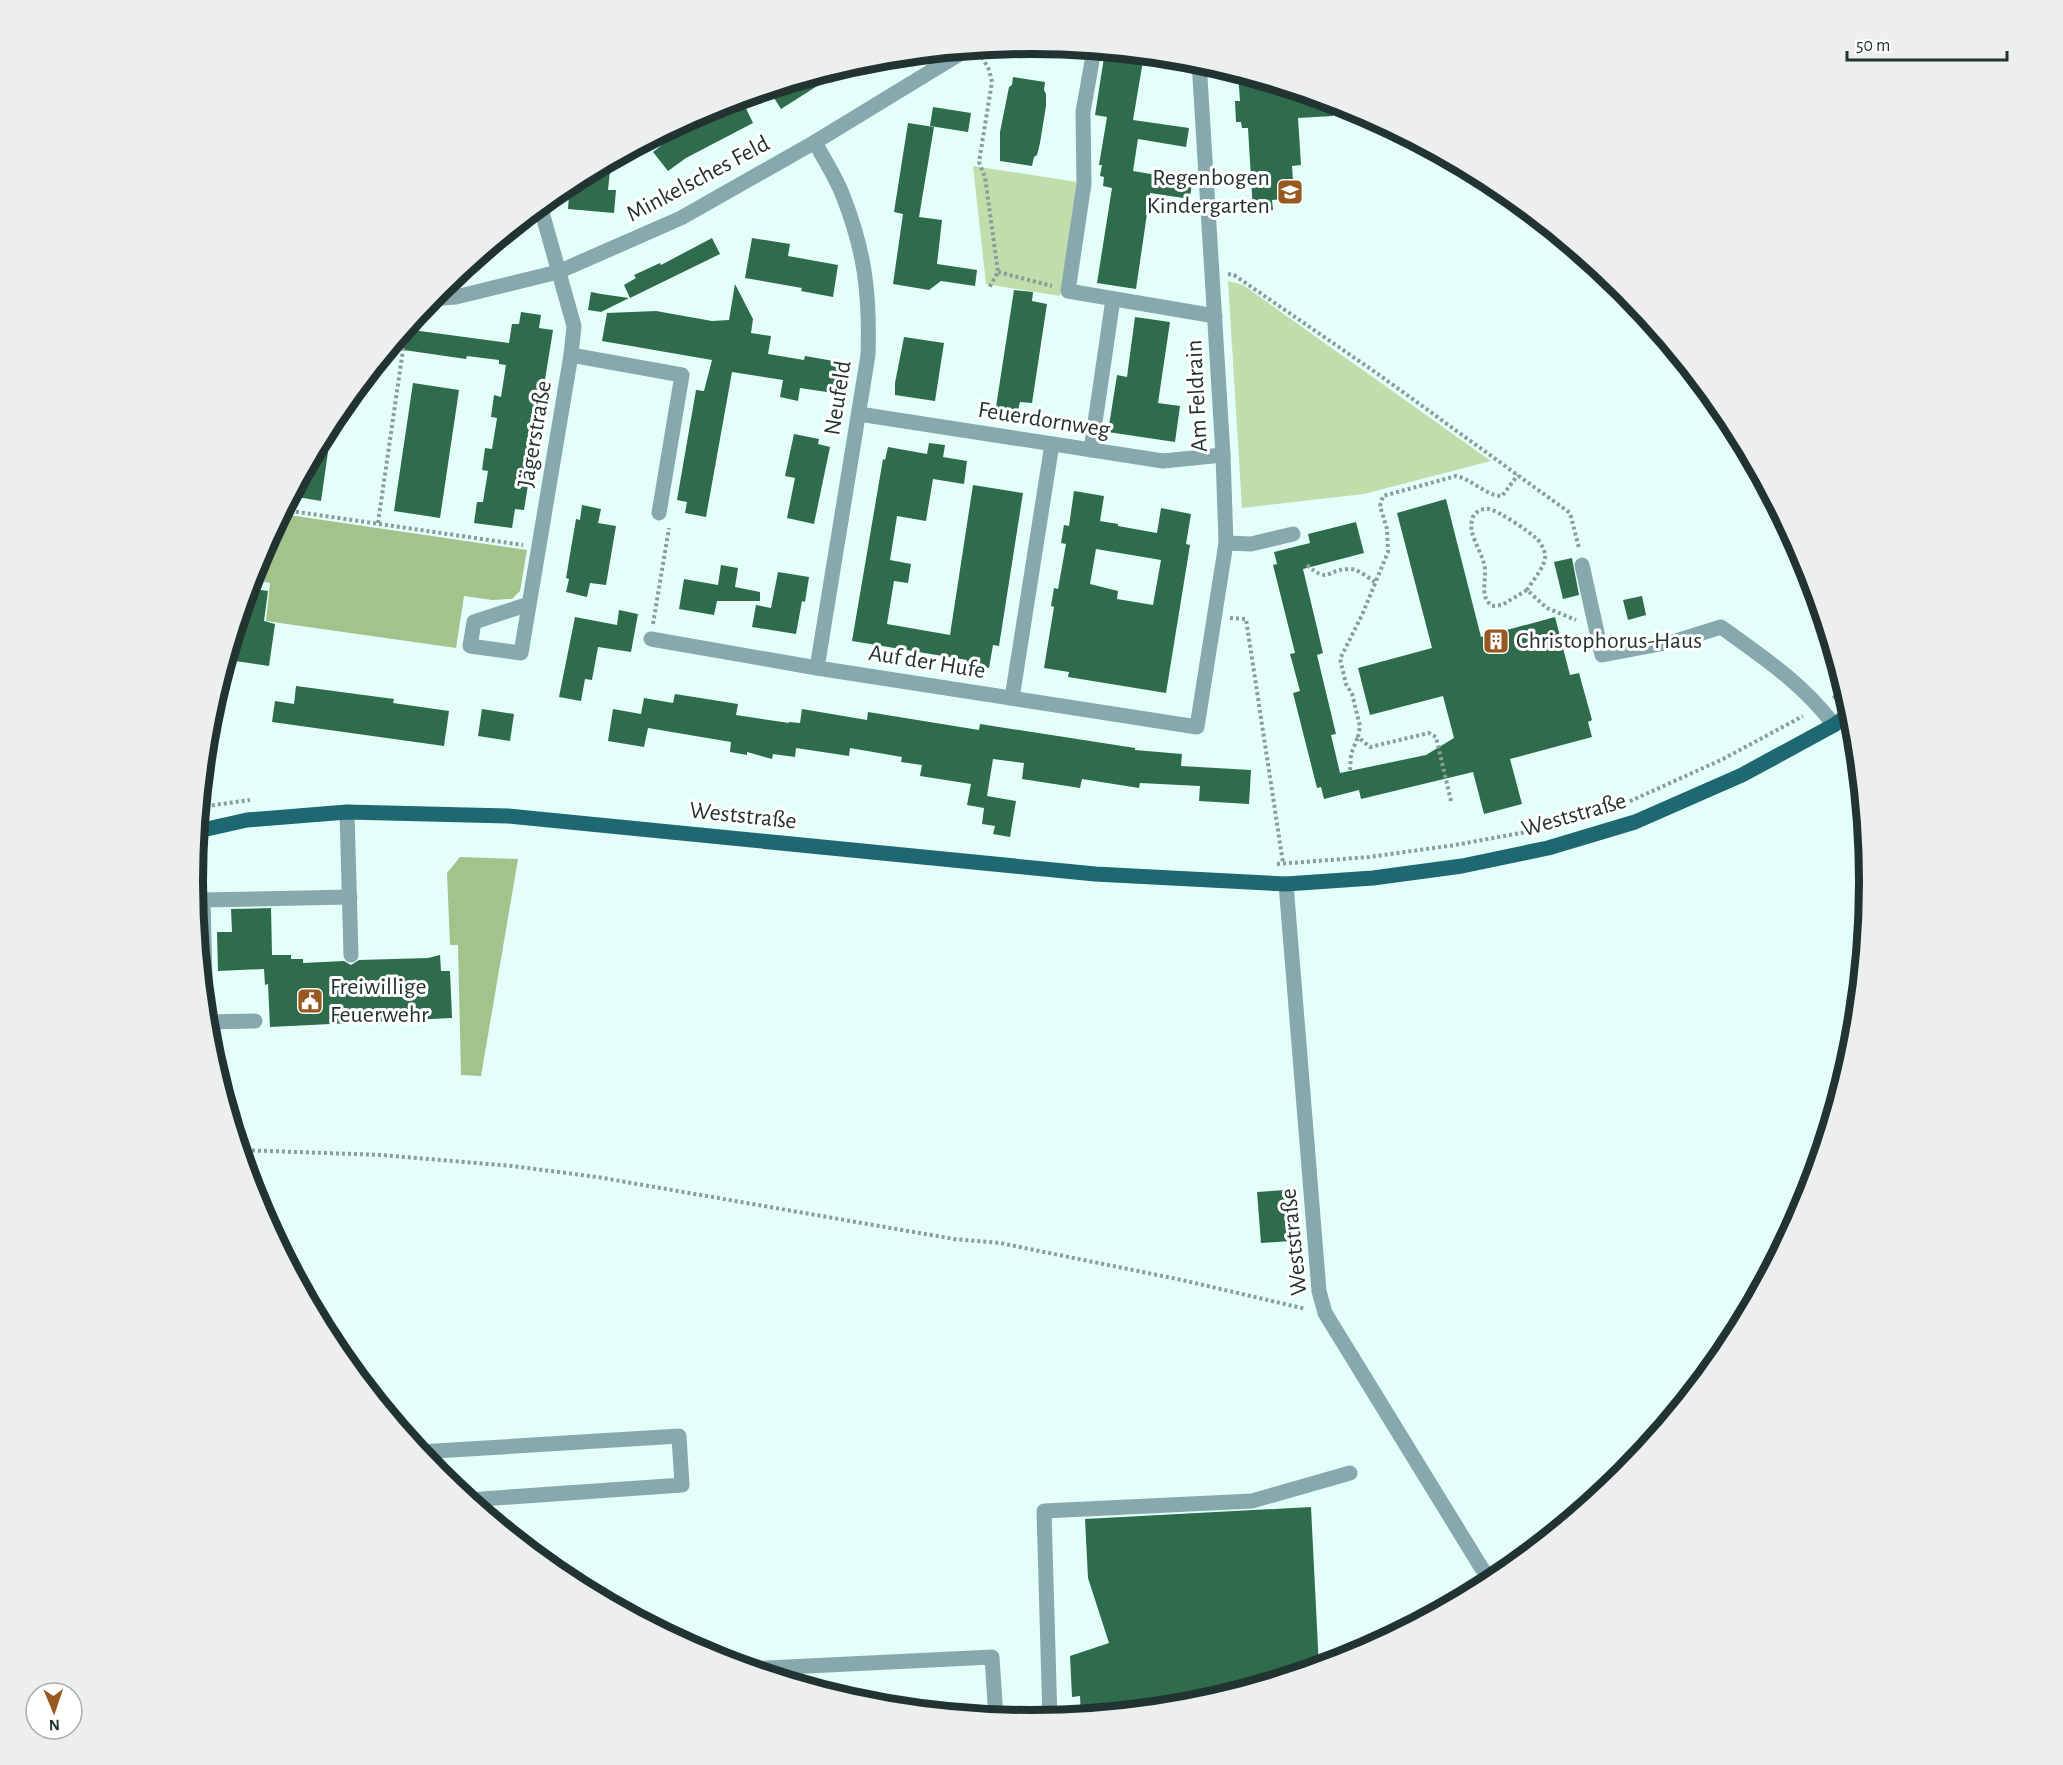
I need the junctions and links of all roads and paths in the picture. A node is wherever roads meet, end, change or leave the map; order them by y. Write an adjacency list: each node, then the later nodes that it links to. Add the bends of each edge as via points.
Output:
1 (981, 56): 8 (path, via 992,82 979,162 985,177)
2 (1093, 57): 11 (street, via 1083,112 1084,184)
3 (952, 58): 5 (street, Minkelsches Feld)
4 (1199, 71): 9 (street, Am Feldrain)
5 (815, 142): 7 (street, Minkelsches Feld, via 681,218); 17 (street, Neufeld, via 843,194 862,253 870,316)
6 (542, 214): 7 (street, Jägerstraße)
7 (558, 272): 12 (street, Minkelsches Feld); 16 (street, Jägerstraße, via 574,326)
8 (998, 272): 10 (path); 11 (path)
9 (1212, 272): 14 (street, Am Feldrain); 21 (path, via 1234,275)
10 (989, 288)
11 (1068, 291): 13 (street)
12 (445, 298)
13 (1113, 299): 14 (street); 19 (street)
14 (1215, 316): 20 (street, Am Feldrain)
15 (404, 342): 24 (path)
16 (571, 355): 23 (street, via 682,375); 27 (street, Jägerstraße)
17 (859, 414): 18 (street, Feuerdornweg); 38 (street, Neufeld)
18 (1053, 444): 19 (street, Feuerdornweg); 40 (street)
19 (1091, 450): 20 (street, Feuerdornweg, via 1163,461)
20 (1223, 455): 26 (street, Am Feldrain)
21 (1518, 475): 28 (path, via 1570,513); 30 (path, via 1502,496 1456,476 1383,496 1380,506 1388,552)
22 (291, 511): 24 (path)
23 (659, 513): 36 (path, via 670,522)
24 (378, 523): 27 (path)
25 (1293, 534): 26 (street, via 1251,544)
26 (1226, 543): 33 (street, Am Feldrain)
27 (538, 547): 32 (street, Jägerstraße)
28 (1582, 565): 41 (street, via 1602,655 1676,641 1721,627 1782,670)
29 (1307, 566): 30 (path, via 1326,576 1355,570)
30 (1375, 582): 45 (path, via 1340,659 1360,726)
31 (1527, 590): 31 (path, via 1502,605 1487,602 1486,570 1471,530 1474,514 1488,508 1538,539 1545,560); 34 (path, via 1547,608)
32 (529, 604)
33 (1215, 617): 44 (street, Am Feldrain); 52 (path, via 1246,619)
34 (1580, 623)
35 (1581, 632): 37 (path)
36 (651, 639): 38 (street, Auf der Hufe)
37 (1567, 641)
38 (817, 668): 40 (street, Auf der Hufe)
39 (1838, 695): 41 (path)
40 (1012, 698): 44 (street, Auf der Hufe)
41 (1820, 706): 43 (street); 52 (path, via 1723,759 1626,802 1542,829 1380,855)
42 (1843, 718): 43 (main road, Weststraße)
43 (1834, 725): 54 (main road, Weststraße, via 1742,775 1635,822 1548,848 1462,866)
44 (1197, 727)
45 (1358, 737): 46 (path); 48 (path, via 1370,747 1429,733 1436,737)
46 (1350, 770)
47 (250, 800): 49 (path)
48 (1451, 801)
49 (207, 806)
50 (347, 812): 51 (main road, Weststraße, via 248,820); 54 (main road, Weststraße, via 508,816 1095,874); 55 (street)
51 (205, 829)
52 (1283, 863): 53 (path); 54 (path)
53 (1275, 864)
54 (1286, 884): 61 (street, Weststraße, via 1319,1291)
55 (350, 897): 56 (street); 57 (street)
56 (204, 900)
57 (351, 955)
58 (255, 1021): 59 (street)
59 (215, 1022)
60 (247, 1150): 61 (path, via 382,1155 597,1177 954,1239 1000,1243)
61 (1325, 1313): 65 (street, Weststraße)
62 (430, 1451): 64 (street, via 679,1436 682,1485)
63 (1350, 1473): 68 (street, via 1252,1501 1044,1511)
64 (479, 1499)
65 (1486, 1575)
66 (768, 1668): 67 (street, via 992,1657)
67 (995, 1710)
68 (1050, 1710)

